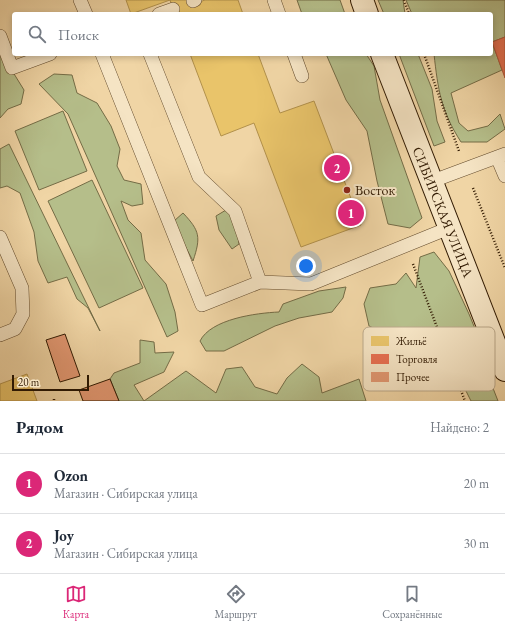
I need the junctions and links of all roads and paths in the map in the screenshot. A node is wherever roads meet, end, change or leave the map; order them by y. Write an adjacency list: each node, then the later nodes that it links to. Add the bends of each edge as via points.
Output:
1 (80, 0): 6 (lane)
2 (274, 0): 8 (lane)
3 (362, 0): 9 (street)
4 (404, 0): 10 (path)
5 (173, 9): 7 (lane)
6 (85, 12)
7 (165, 12)
8 (278, 12)
9 (366, 12)
10 (408, 12)
11 (0, 36): 12 (lane, via 12,68)
12 (45, 56)
13 (103, 56): 24 (lane, via 202,305)
14 (151, 56): 24 (lane, via 199,177 235,211)
15 (295, 56): 17 (lane)
16 (383, 56): 20 (street, СИБИРСКАЯ УЛИЦА)
17 (302, 76)
18 (501, 155): 19 (lane); 20 (lane)
19 (505, 176)
20 (430, 182): 21 (street, СИБИРСКАЯ УЛИЦА)
21 (449, 228): 23 (lane); 26 (street, СИБИРСКАЯ УЛИЦА)
22 (0, 237): 27 (lane, via 22,288 23,314 15,329)
23 (407, 247): 24 (lane, via 312,284); 25 (path)
24 (260, 282)
25 (437, 327)
26 (488, 327)
27 (0, 335)
28 (495, 345): 29 (street, СИБИРСКАЯ УЛИЦА)
29 (505, 370)
30 (461, 391): 31 (path)
31 (465, 401)

